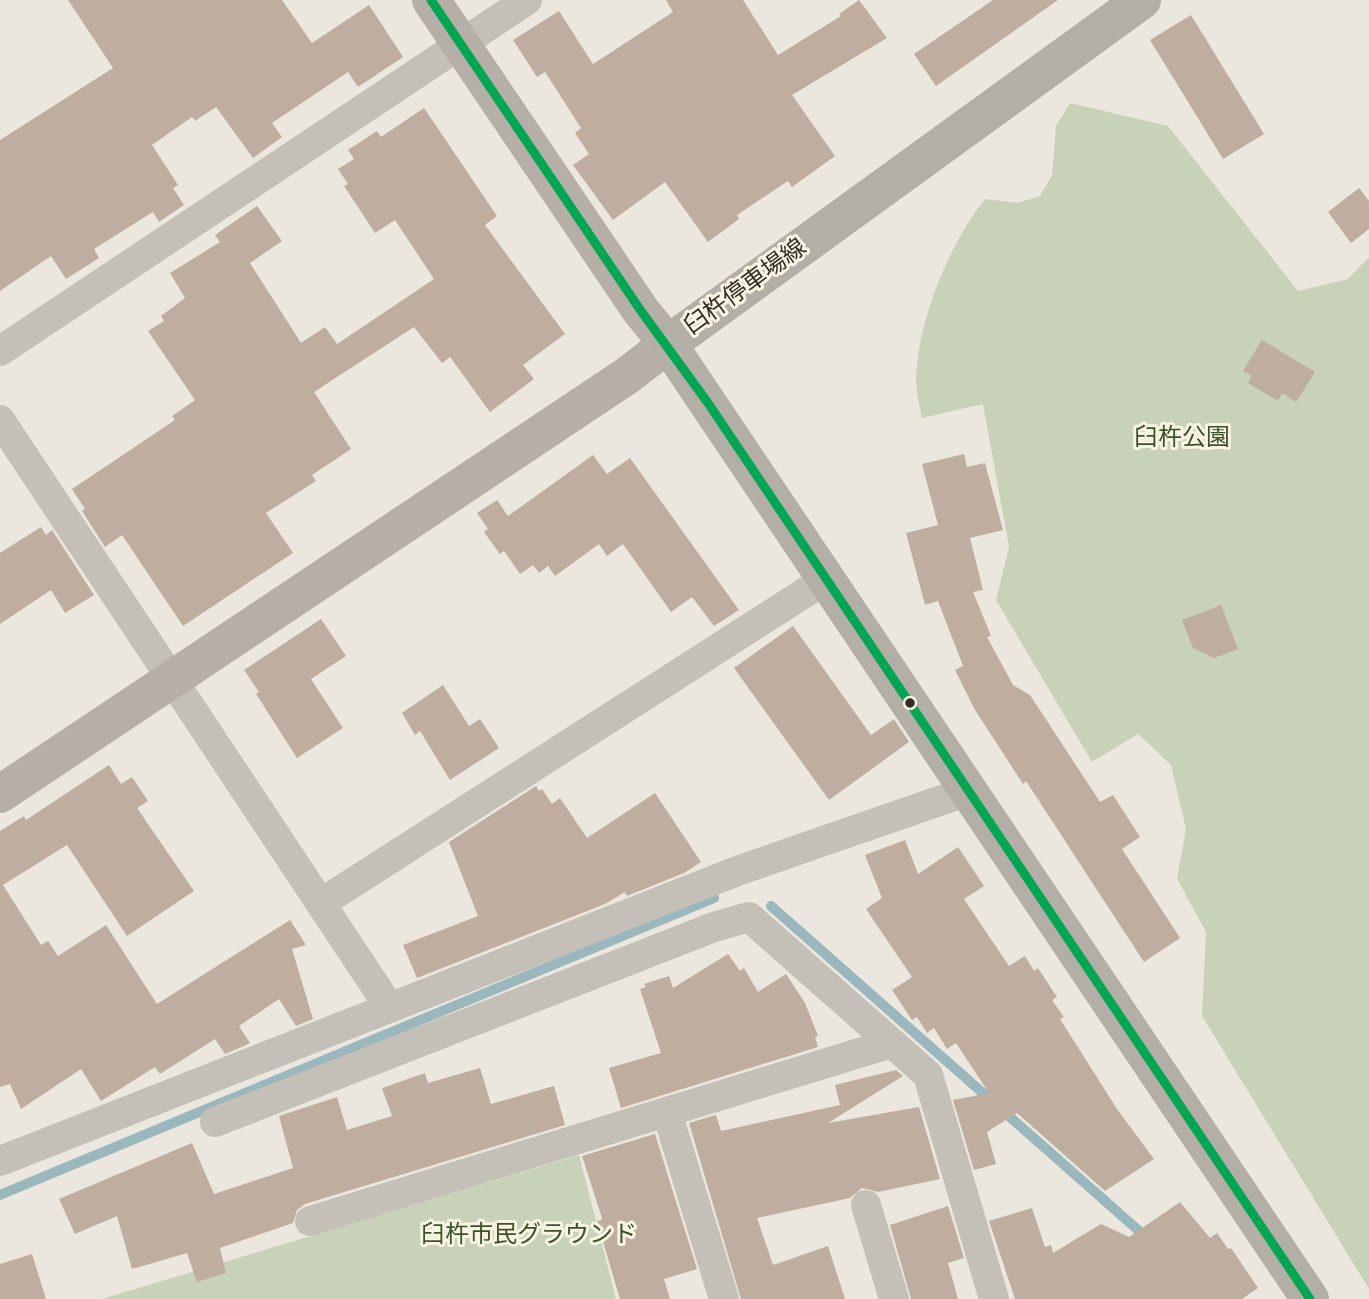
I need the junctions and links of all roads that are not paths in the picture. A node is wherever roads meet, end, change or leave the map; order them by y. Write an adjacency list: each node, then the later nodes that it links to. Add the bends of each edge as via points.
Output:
1 (431, 0): 4 (street)
2 (527, 0): 4 (street)
3 (1141, 0): 5 (main road, 臼杵停車場線)
4 (460, 44): 5 (street); 6 (street)
5 (668, 344): 8 (main road, 臼杵停車場線); 9 (street)
6 (0, 351)
7 (0, 420): 9 (street)
8 (825, 579): 10 (main road, 臼杵停車場線); 13 (street)
9 (172, 679): 11 (street); 13 (street)
10 (968, 791): 12 (street); 25 (main road, 臼杵停車場線)
11 (0, 794)
12 (740, 870): 14 (street); 15 (street)
13 (321, 903): 15 (street)
14 (739, 920): 16 (street, via 749,917); 18 (street)
15 (390, 1008): 19 (street)
16 (892, 1043): 17 (street); 24 (street, via 928,1075)
17 (667, 1112): 21 (street); 22 (street)
18 (215, 1122)
19 (0, 1161)
20 (866, 1205): 23 (street)
21 (310, 1221)
22 (724, 1299)
23 (894, 1299)
24 (994, 1299)
25 (1310, 1299)

